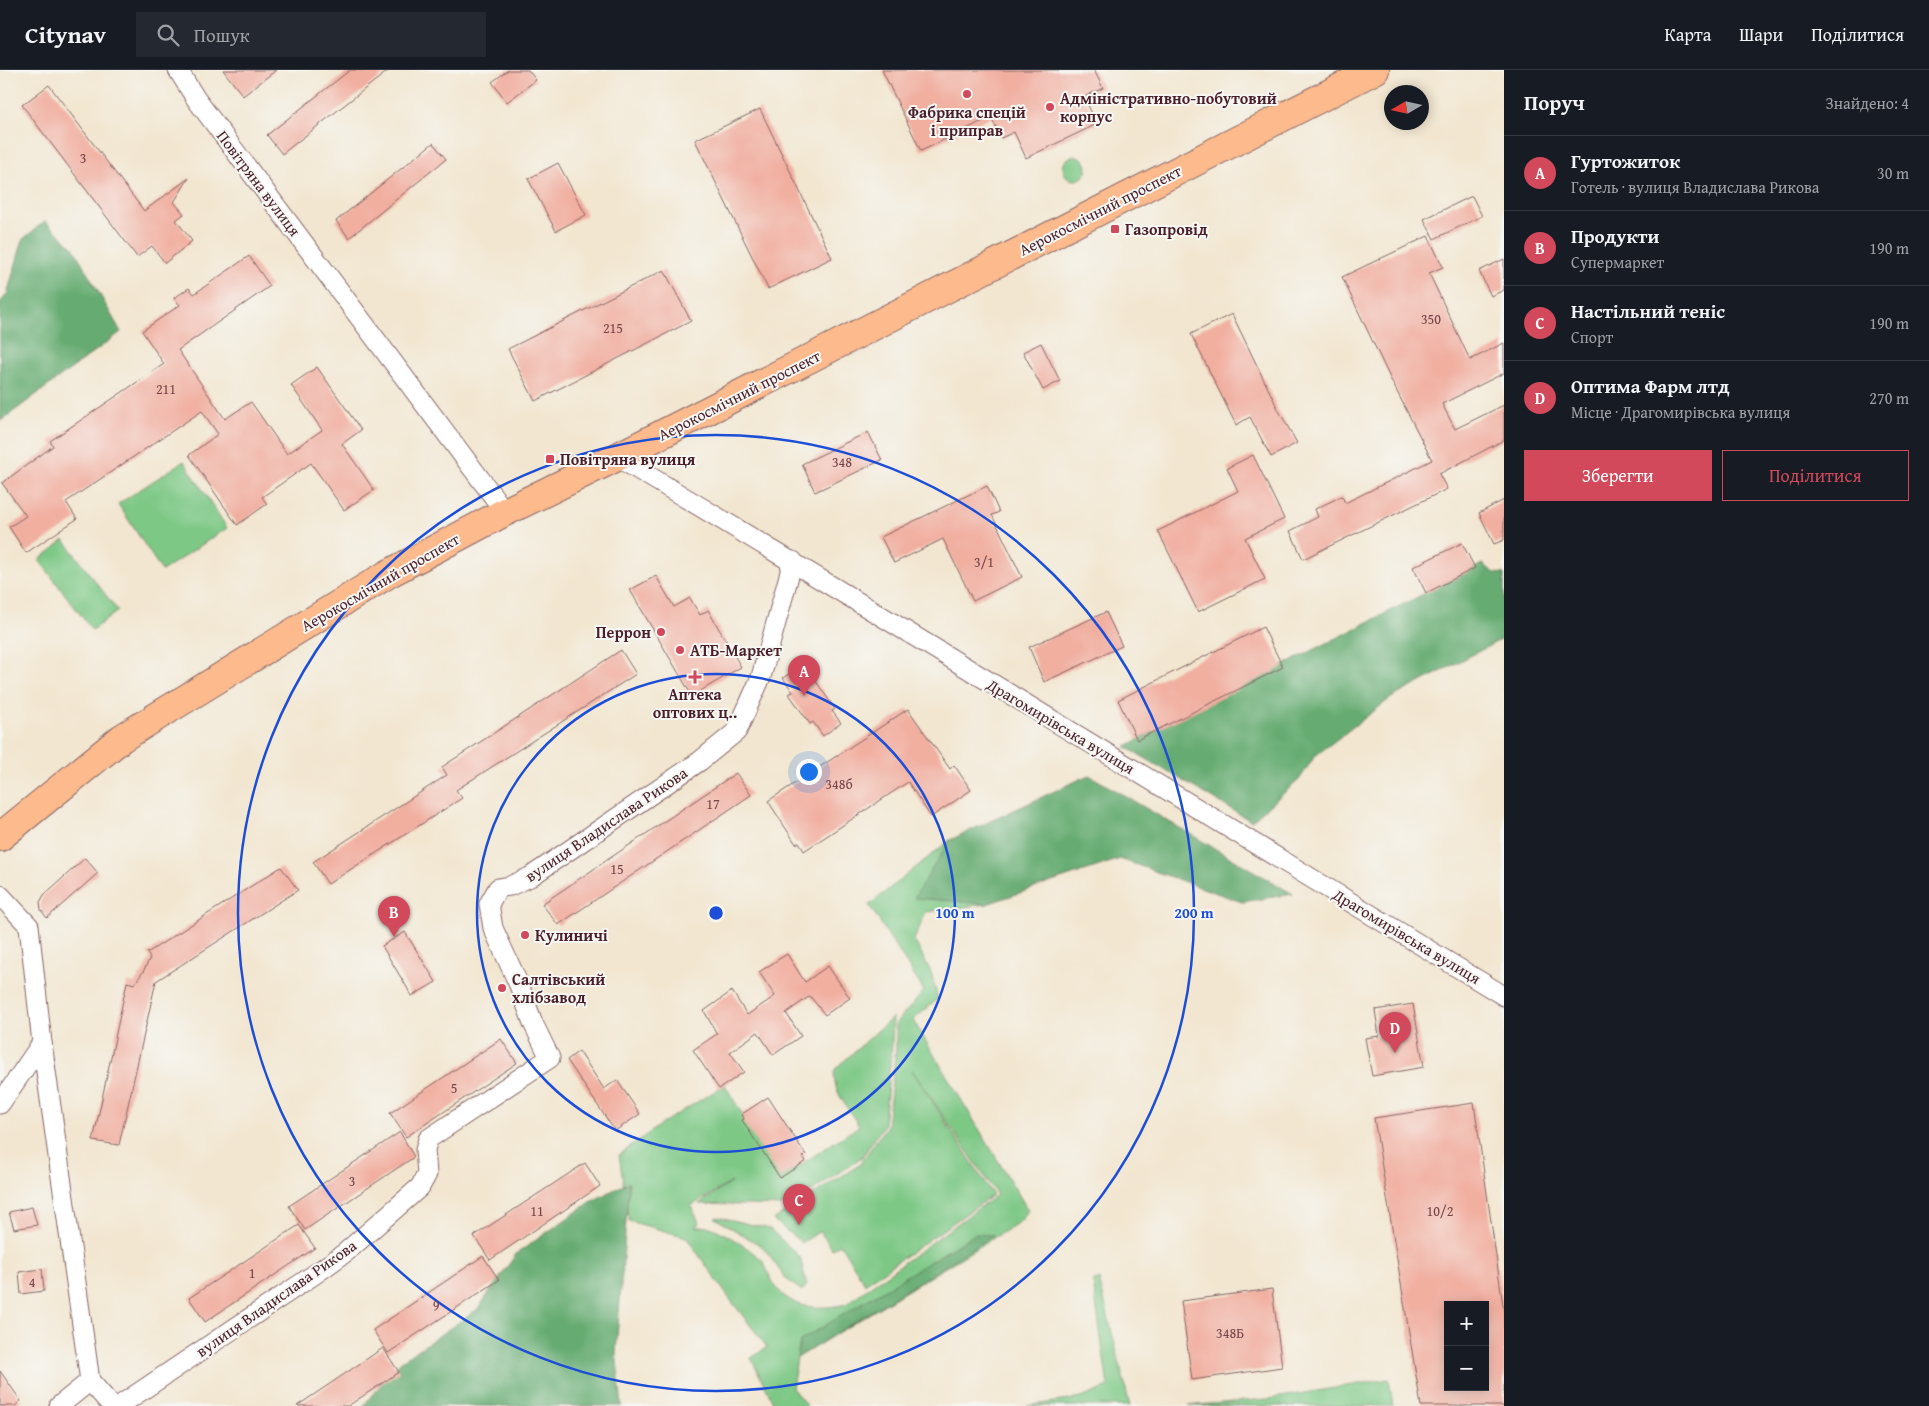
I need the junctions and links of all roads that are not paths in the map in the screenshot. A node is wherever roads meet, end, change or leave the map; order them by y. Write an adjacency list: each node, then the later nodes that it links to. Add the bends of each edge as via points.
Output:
1 (178, 70): 4 (street, Повітряна вулиця)
2 (1375, 70): 3 (highway, Аерокосмічний проспект)
3 (618, 457): 4 (highway, Аерокосмічний проспект); 5 (street, Драгомирівська вулиця)
4 (505, 512): 6 (highway, Аерокосмічний проспект, via 388,574 122,738)
5 (793, 561): 8 (street, Драгомирівська вулиця); 14 (street, вулиця Владислава Рикова, via 761,677 737,732 700,762 530,877 498,888 489,904 493,928 550,1058 428,1138 426,1174 420,1187 346,1252)
6 (0, 837)
7 (0, 895): 9 (street, via 29,926)
8 (1504, 996)
9 (42, 1043): 10 (street); 11 (street)
10 (0, 1104)
11 (90, 1382): 12 (street); 13 (street)
12 (59, 1406)
13 (112, 1406)
14 (119, 1406)

